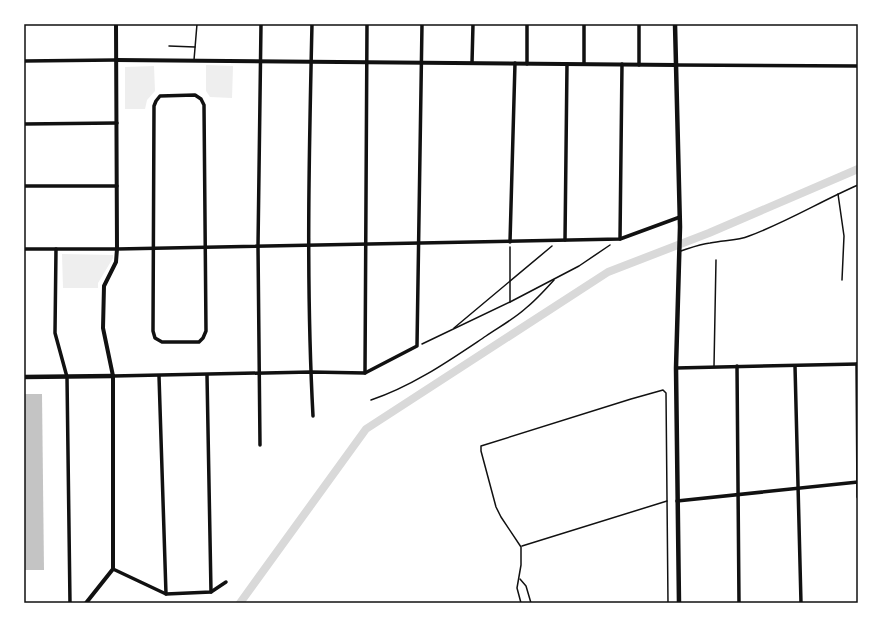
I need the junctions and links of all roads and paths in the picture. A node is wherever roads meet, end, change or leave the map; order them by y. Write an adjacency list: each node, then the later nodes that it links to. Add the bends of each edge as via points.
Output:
1 (116, 24): 14 (street)
2 (197, 24): 13 (lane)
3 (261, 24): 17 (street)
4 (312, 24): 18 (street)
5 (367, 24): 19 (street)
6 (422, 24): 20 (street)
7 (472, 24): 21 (street)
8 (528, 24): 23 (street)
9 (584, 24): 25 (street)
10 (639, 24): 27 (street)
11 (675, 24): 28 (main road)
12 (169, 46): 13 (lane)
13 (195, 47): 16 (lane)
14 (116, 60): 15 (street); 16 (street); 30 (street)
15 (24, 61)
16 (194, 61): 17 (street)
17 (261, 61): 18 (street); 44 (street)
18 (311, 62): 19 (street); 43 (street)
19 (367, 62): 20 (street); 41 (street)
20 (421, 63): 21 (street); 42 (street)
21 (472, 63): 22 (street)
22 (515, 63): 23 (street); 40 (street)
23 (527, 64): 24 (street)
24 (567, 64): 25 (street); 39 (street)
25 (584, 64): 26 (street)
26 (622, 64): 27 (street); 37 (street)
27 (639, 64): 28 (street)
28 (676, 65): 29 (street); 36 (main road)
29 (858, 66)
30 (116, 123): 31 (street); 34 (street)
31 (24, 124)
32 (858, 185): 35 (lane)
33 (24, 186): 34 (street)
34 (117, 186): 49 (street)
35 (838, 194): 50 (lane, via 748,237 705,244); 54 (lane, via 844,236)
36 (680, 218): 37 (street); 50 (main road)
37 (620, 239): 39 (street); 52 (path, via 579,266)
38 (558, 240): 39 (street); 40 (street); 53 (path)
39 (565, 240)
40 (510, 242): 42 (street); 53 (path)
41 (366, 244): 42 (street); 43 (street); 64 (street)
42 (419, 244): 57 (street)
43 (309, 245): 44 (street); 63 (street)
44 (258, 246): 46 (street); 65 (street)
45 (153, 248): 46 (street); 46 (street, via 153,336 162,342 197,342 203,338 206,331); 46 (street, via 154,106 160,96 195,95 204,105); 49 (street)
46 (206, 248)
47 (24, 249): 48 (street)
48 (56, 249): 49 (street); 67 (street, via 55,333)
49 (117, 249): 68 (street, via 116,262 104,286 103,332)
50 (679, 252): 62 (main road)
51 (716, 260): 59 (lane)
52 (555, 278): 55 (path); 71 (path, via 524,310 454,357 394,392)
53 (510, 280): 55 (path); 56 (path)
54 (842, 280)
55 (510, 302): 56 (path)
56 (452, 329): 57 (path)
57 (417, 346): 64 (street)
58 (858, 364): 61 (street); 74 (street)
59 (714, 366): 60 (street); 62 (street)
60 (737, 366): 61 (street); 76 (street)
61 (795, 366): 75 (street)
62 (676, 368): 79 (main road)
63 (311, 372): 64 (street); 65 (street); 72 (street)
64 (365, 373)
65 (259, 374): 66 (street); 73 (street)
66 (207, 375): 69 (street); 84 (street)
67 (67, 376): 68 (main road); 70 (main road); 86 (street)
68 (114, 376): 69 (street); 81 (street)
69 (159, 376): 85 (street)
70 (24, 377)
71 (371, 400)
72 (313, 416)
73 (260, 445)
74 (858, 482): 75 (street); 77 (street)
75 (798, 489): 76 (street); 93 (street)
76 (738, 496): 79 (street); 92 (street)
77 (858, 497)
78 (667, 501): 80 (lane); 80 (lane, via 666,393 662,390 481,446 496,507); 90 (lane)
79 (677, 501): 91 (main road)
80 (521, 547): 82 (lane)
81 (113, 569): 85 (street); 87 (street)
82 (520, 579): 88 (lane, via 517,588); 89 (lane, via 526,586)
83 (226, 582): 84 (street)
84 (210, 592): 85 (street)
85 (166, 594)
86 (70, 603)
87 (86, 603)
88 (521, 603)
89 (531, 603)
90 (668, 603)
91 (678, 603)
92 (739, 603)
93 (801, 603)

